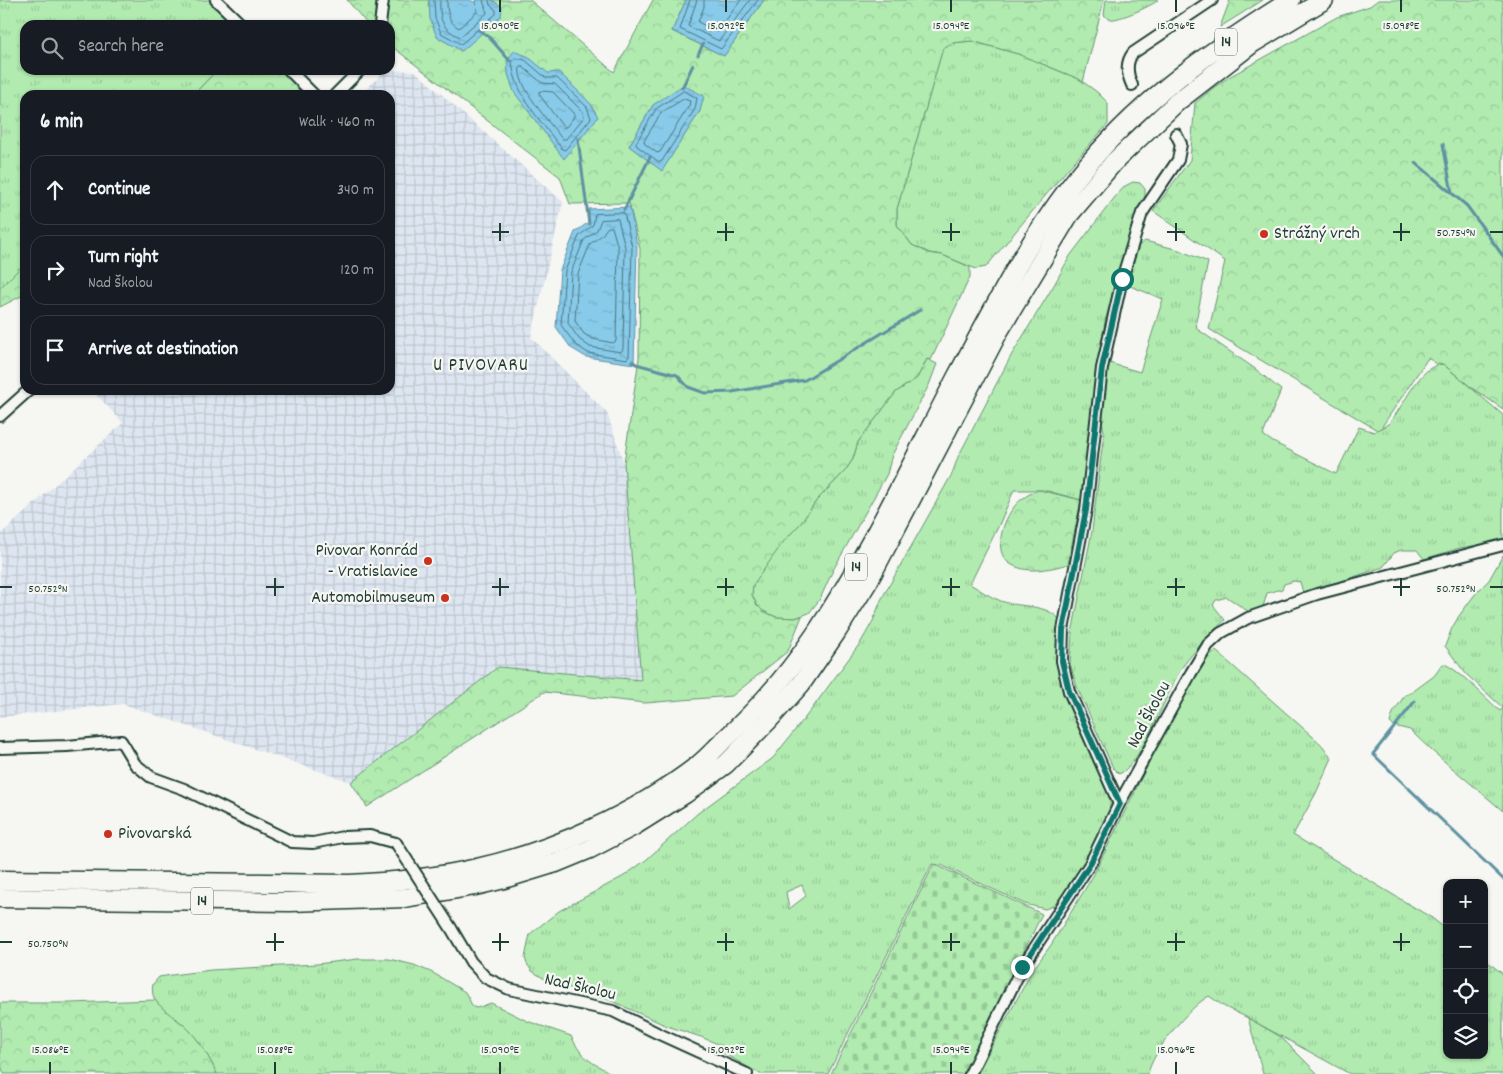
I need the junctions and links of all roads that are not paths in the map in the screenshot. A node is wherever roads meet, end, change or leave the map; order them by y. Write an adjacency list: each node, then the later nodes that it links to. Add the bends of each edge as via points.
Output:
1 (383, 0): 7 (street)
2 (1212, 0): 10 (street, via 1133,53 1127,68)
3 (1291, 0): 19 (highway, 14, via 1236,34 1164,88 1134,114 1089,162 1058,202 1021,260 852,574 815,634 750,715 698,764 626,811 575,837 478,868 444,874 340,884)
4 (1324, 0): 20 (highway, 14, via 1253,43 1177,102 1114,162 1069,215 999,331 868,582 836,633 801,684 768,721 726,764 685,794 634,826 556,863 504,879 405,898 290,902)
5 (222, 2): 6 (street)
6 (238, 20)
7 (381, 20)
8 (293, 75): 11 (street)
9 (355, 75): 12 (street)
10 (1132, 85)
11 (309, 90)
12 (340, 90)
13 (1176, 134): 18 (street, via 1181,144 1178,160 1142,214 1122,279 1102,368 1086,510 1063,630 1062,661 1069,691)
14 (23, 395): 15 (street)
15 (0, 416)
16 (1503, 545): 18 (street, Nad Školou, via 1316,594 1248,618 1221,633 1208,645 1191,673)
17 (0, 748): 21 (street, Nad Školou, bridge, via 122,741 135,764 151,777 184,789 292,842 313,843 370,836 396,843 471,962 486,978 509,989 612,1011)
18 (1120, 804): 22 (street, Nad Školou, via 1090,864 1022,967)
19 (0, 880)
20 (0, 898)
21 (747, 1074)
22 (970, 1074)

